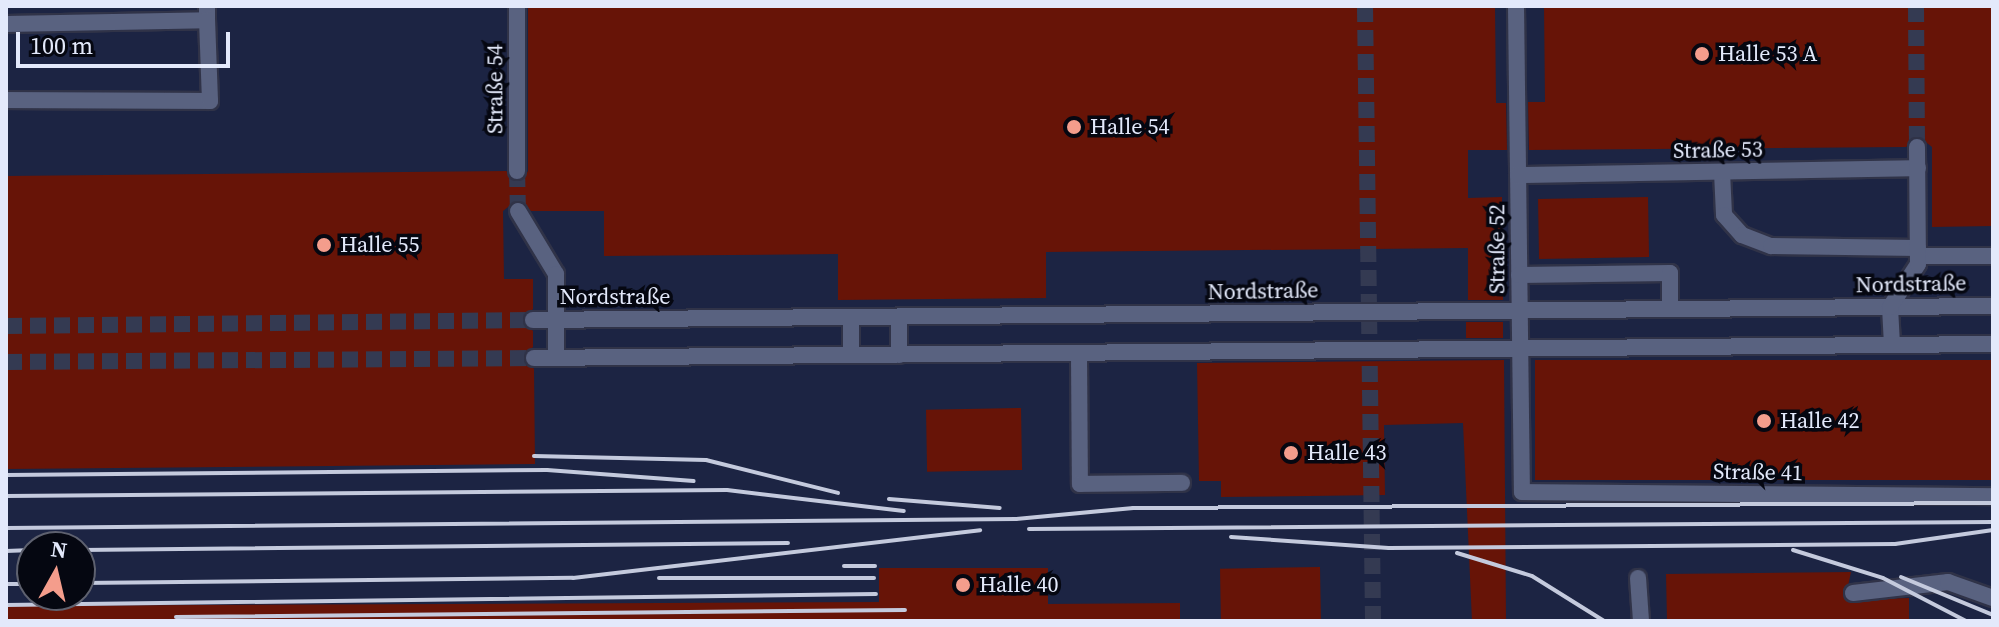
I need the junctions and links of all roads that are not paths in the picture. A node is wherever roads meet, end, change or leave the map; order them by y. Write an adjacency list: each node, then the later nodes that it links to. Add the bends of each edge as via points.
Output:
1 (16, 6): 5 (street)
2 (517, 6): 9 (street, Straße 54)
3 (1516, 6): 11 (street, Straße 52)
4 (207, 13): 5 (street); 6 (street, via 210,101)
5 (11, 24)
6 (6, 100)
7 (1917, 147): 8 (street)
8 (1918, 168): 10 (street, Straße 53); 13 (street)
9 (517, 171)
10 (1722, 172): 11 (street, Straße 53); 13 (street, via 1724,215 1742,235 1771,246)
11 (1518, 175): 15 (street, Straße 52)
12 (518, 211): 22 (street, via 556,274)
13 (1918, 252): 14 (street); 17 (street)
14 (1993, 256)
15 (1519, 275): 18 (street, via 1670,273); 19 (street, Straße 52)
16 (1993, 306): 17 (street, Nordstraße)
17 (1890, 307): 18 (street, Nordstraße); 25 (street)
18 (1670, 309): 19 (street, Nordstraße)
19 (1519, 310): 21 (street, Nordstraße); 26 (street, Straße 52)
20 (851, 318): 21 (street, Nordstraße); 22 (street, Nordstraße); 28 (street)
21 (899, 318): 29 (street)
22 (556, 319): 23 (street, Nordstraße); 31 (street)
23 (533, 320)
24 (1993, 344): 25 (street)
25 (1892, 345): 26 (street)
26 (1519, 349): 27 (street); 33 (street, Straße 52)
27 (1079, 353): 29 (street); 32 (street, via 1080,484)
28 (851, 355): 29 (street); 31 (street)
29 (899, 355)
30 (534, 358): 31 (street)
31 (556, 358)
32 (1182, 483)
33 (1522, 492): 34 (street, Straße 41)
34 (1993, 496)
35 (1638, 578): 38 (street)
36 (1853, 593): 37 (street, via 1948,582)
37 (1993, 598)
38 (1641, 621)

